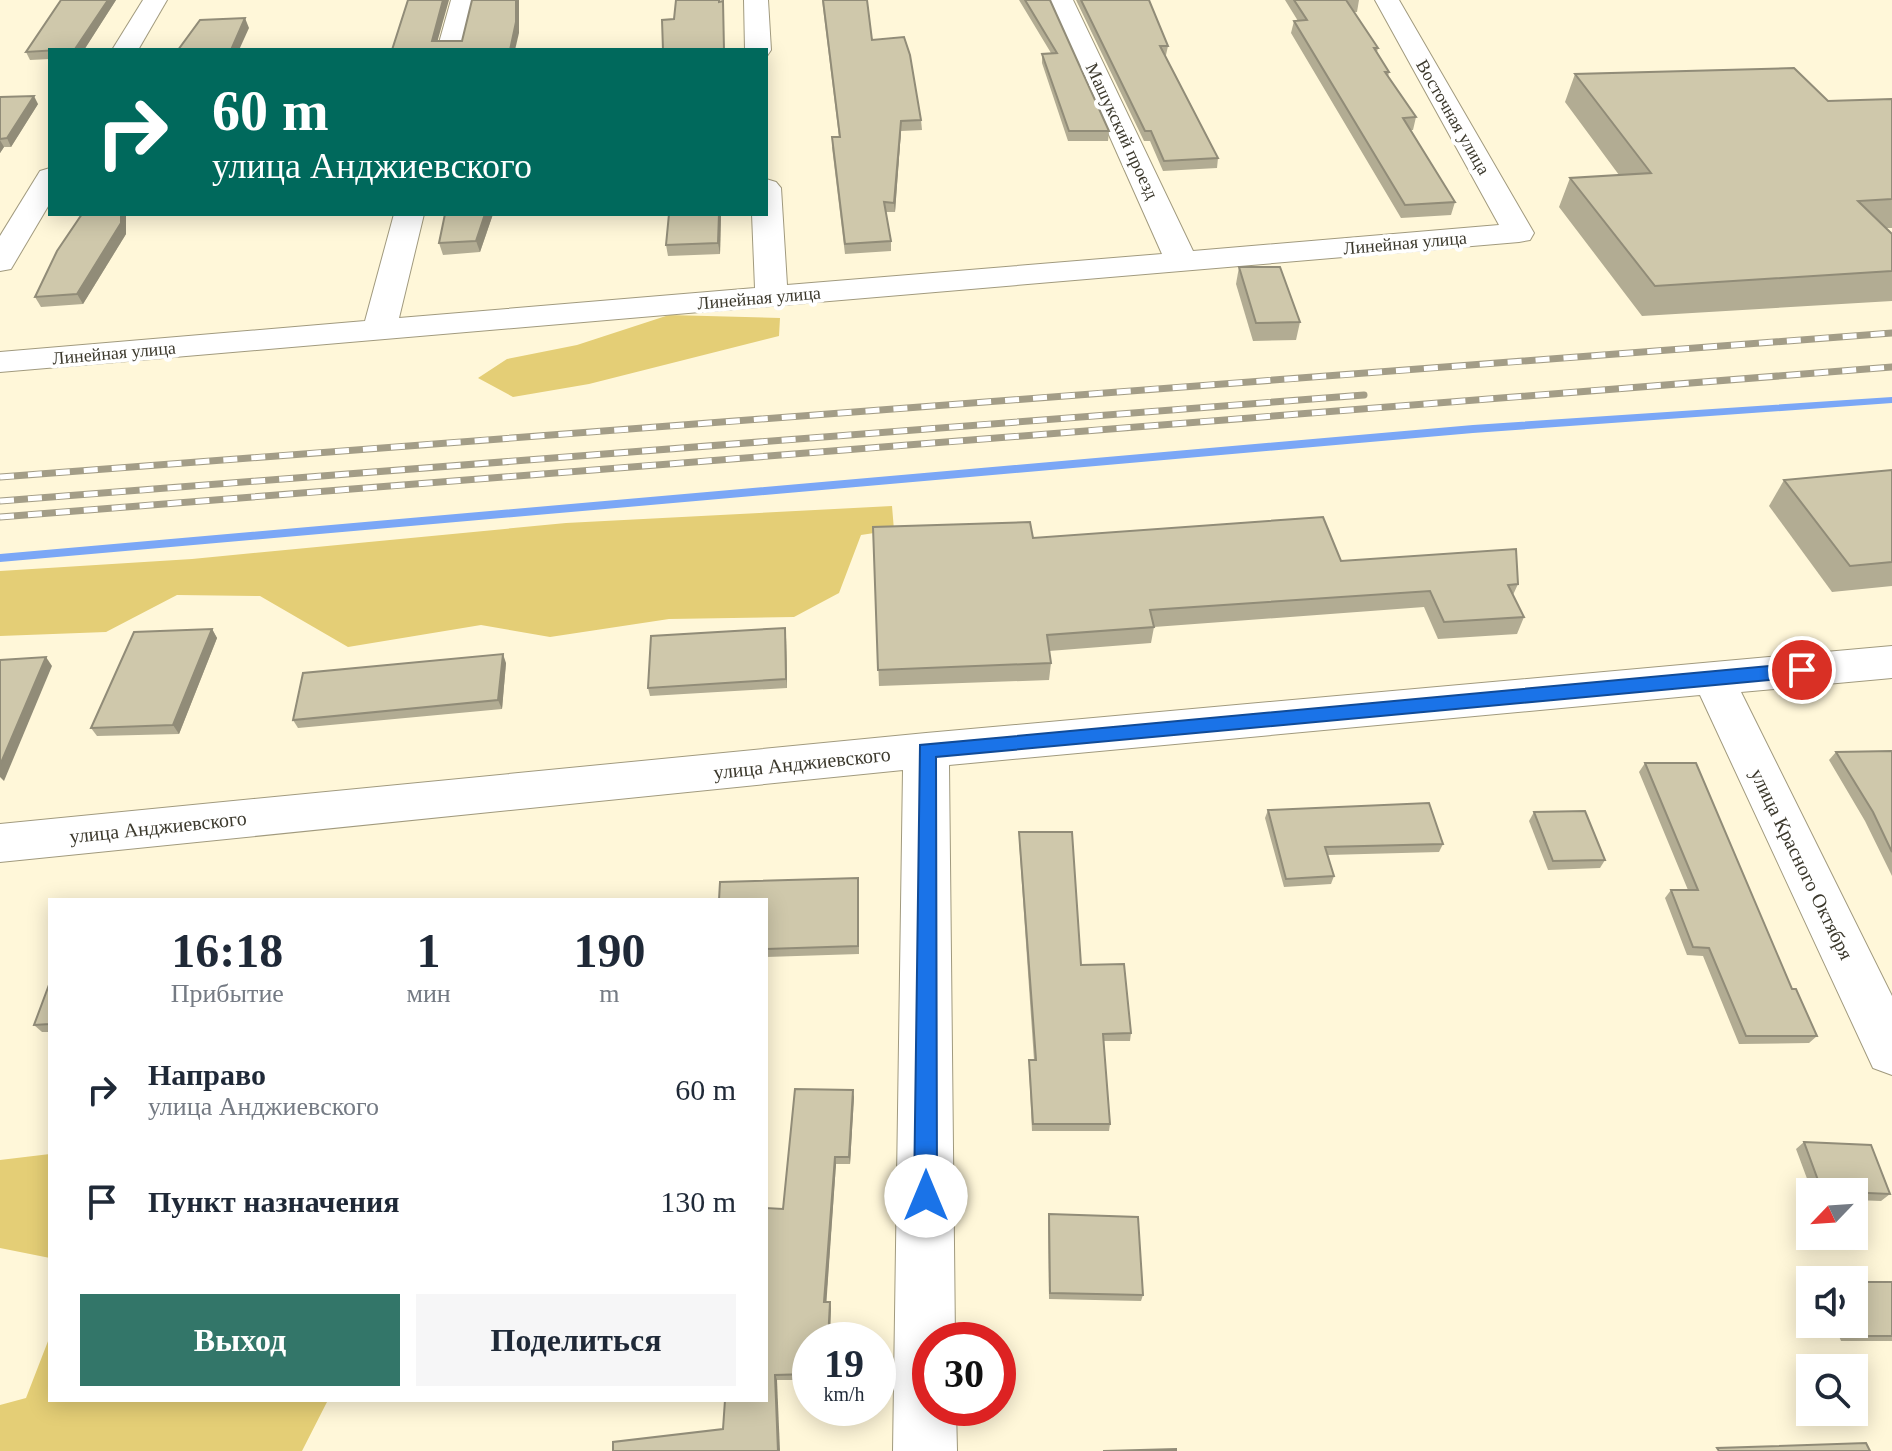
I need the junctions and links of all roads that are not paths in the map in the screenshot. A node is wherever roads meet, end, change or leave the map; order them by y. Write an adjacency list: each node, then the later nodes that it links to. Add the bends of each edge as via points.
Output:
1 (155, 0): 6 (street)
2 (463, 0): 7 (street)
3 (756, 0): 8 (street)
4 (1061, 0): 14 (street, Машукский проезд)
5 (1387, 0): 12 (street, Восточная улица)
6 (126, 48)
7 (451, 48)
8 (758, 48)
9 (48, 180): 13 (street)
10 (408, 216): 16 (street)
11 (768, 216): 15 (street)
12 (1519, 233): 14 (street, Линейная улица)
13 (0, 262)
14 (1182, 262): 15 (street, Линейная улица)
15 (772, 297): 16 (street, Линейная улица)
16 (379, 330): 17 (street, Линейная улица)
17 (0, 362)
18 (1892, 662): 19 (street, улица Анджиевского)
19 (1713, 678): 20 (street, улица Анджиевского); 22 (street, улица Красного Октября)
20 (926, 750): 21 (street, улица Анджиевского); 23 (street)
21 (0, 843)
22 (1892, 1051)
23 (925, 1451)

